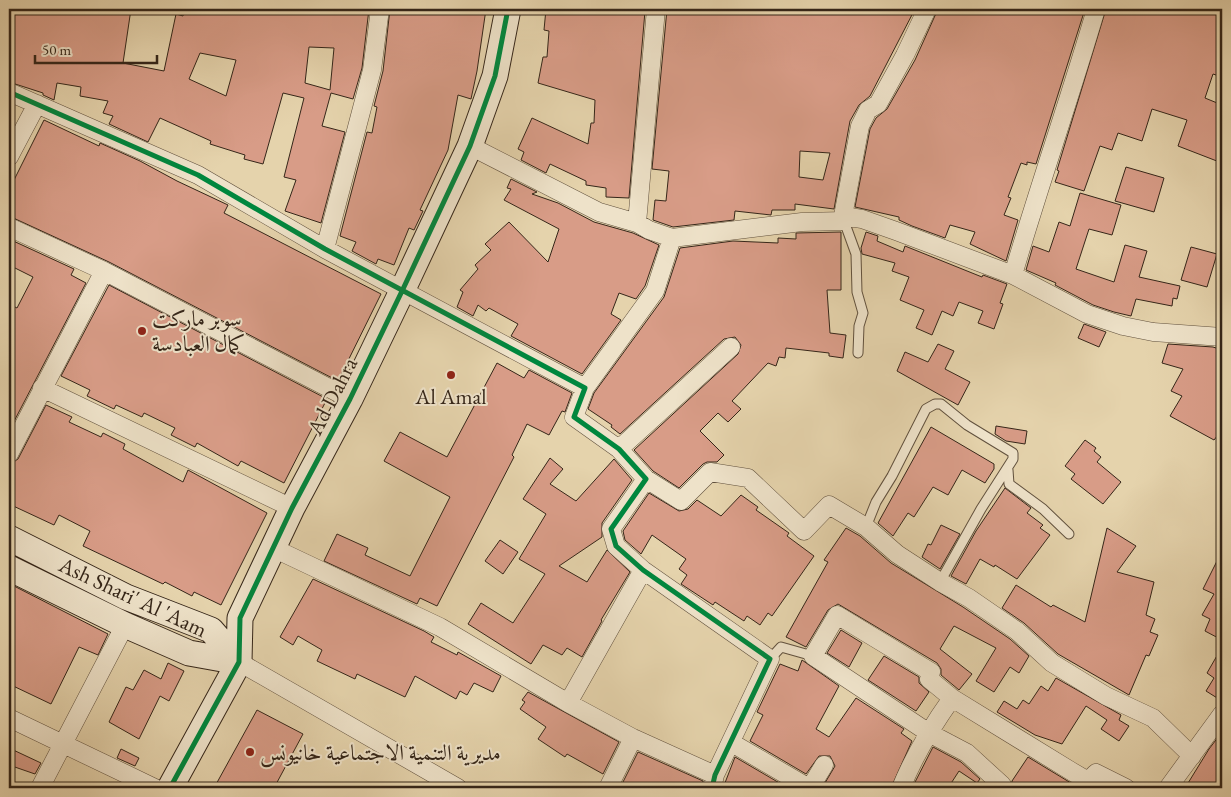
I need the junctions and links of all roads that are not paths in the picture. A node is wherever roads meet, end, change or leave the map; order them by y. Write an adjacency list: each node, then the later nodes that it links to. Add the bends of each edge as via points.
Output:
1 (380, 9): 14 (street, via 372,70)
2 (508, 9): 8 (street, Ad Dahra, via 495,76)
3 (656, 9): 11 (street)
4 (927, 9): 10 (street, via 878,104 868,110 860,126)
5 (1096, 9): 16 (street)
6 (9, 92): 7 (street)
7 (37, 104): 9 (street); 14 (street, via 198,175)
8 (470, 146): 11 (street, via 599,212); 17 (street, Ad Dahra)
9 (9, 157)
10 (844, 218): 13 (street); 16 (street, via 870,222); 20 (lane, via 856,254 857,292 863,313)
11 (637, 223): 13 (street)
12 (9, 227): 15 (street)
13 (672, 238): 22 (street, via 655,291)
14 (325, 249): 17 (street)
15 (104, 271): 21 (street); 23 (street)
16 (1013, 275): 18 (street, via 1087,314 1123,326 1154,332)
17 (403, 289): 22 (street); 23 (street, Ad Dahra)
18 (1222, 337)
19 (731, 347): 24 (street)
20 (858, 353)
21 (42, 388): 25 (street); 28 (street)
22 (585, 388): 24 (street, via 574,417)
23 (350, 399): 28 (street, Ad Dahra)
24 (619, 449): 27 (street)
25 (9, 454)
26 (1008, 470): 29 (lane, via 1014,453 941,404 935,404 926,409); 30 (lane, via 1009,484 1043,509); 35 (lane, via 981,509)
27 (646, 479): 29 (street, via 681,501 710,472 748,478 804,531 828,505); 34 (street, via 612,529 616,546)
28 (292, 508): 32 (street, Ad Dahra)
29 (866, 527): 35 (street, via 897,554)
30 (1069, 534)
31 (9, 538): 39 (street, Ash Shari' Al 'Aam, via 126,597 211,630)
32 (273, 548): 39 (street, Ad Dahra, via 240,618); 41 (street, via 440,627)
33 (9, 568): 36 (street, Ash Shari' Al 'Aam)
34 (643, 570): 38 (street); 41 (street)
35 (940, 582): 48 (street, via 1017,631 1052,664 1106,696 1153,718)
36 (125, 625): 39 (street, Ash Shari' Al 'Aam, via 189,653); 47 (street)
37 (813, 656): 38 (lane, via 781,647); 40 (street, via 836,615 931,672 929,679); 44 (street)
38 (770, 659): 46 (street)
39 (239, 662): 54 (street, Ad Dahra); 55 (street)
40 (952, 698): 44 (street); 59 (street, via 1088,781 1096,773)
41 (568, 703): 45 (street)
42 (1222, 714): 48 (street)
43 (9, 718): 47 (street)
44 (929, 733): 51 (street, via 967,753); 58 (street)
45 (633, 738): 50 (street); 56 (street)
46 (732, 743): 50 (street); 57 (street)
47 (65, 744): 52 (street); 53 (street)
48 (1192, 756): 60 (street)
49 (824, 765): 57 (street)
50 (714, 782)
51 (1002, 785)
52 (40, 788)
53 (155, 788)
54 (170, 788)
55 (458, 788)
56 (608, 788)
57 (809, 788)
58 (901, 788)
59 (1126, 788)
60 (1168, 788)

